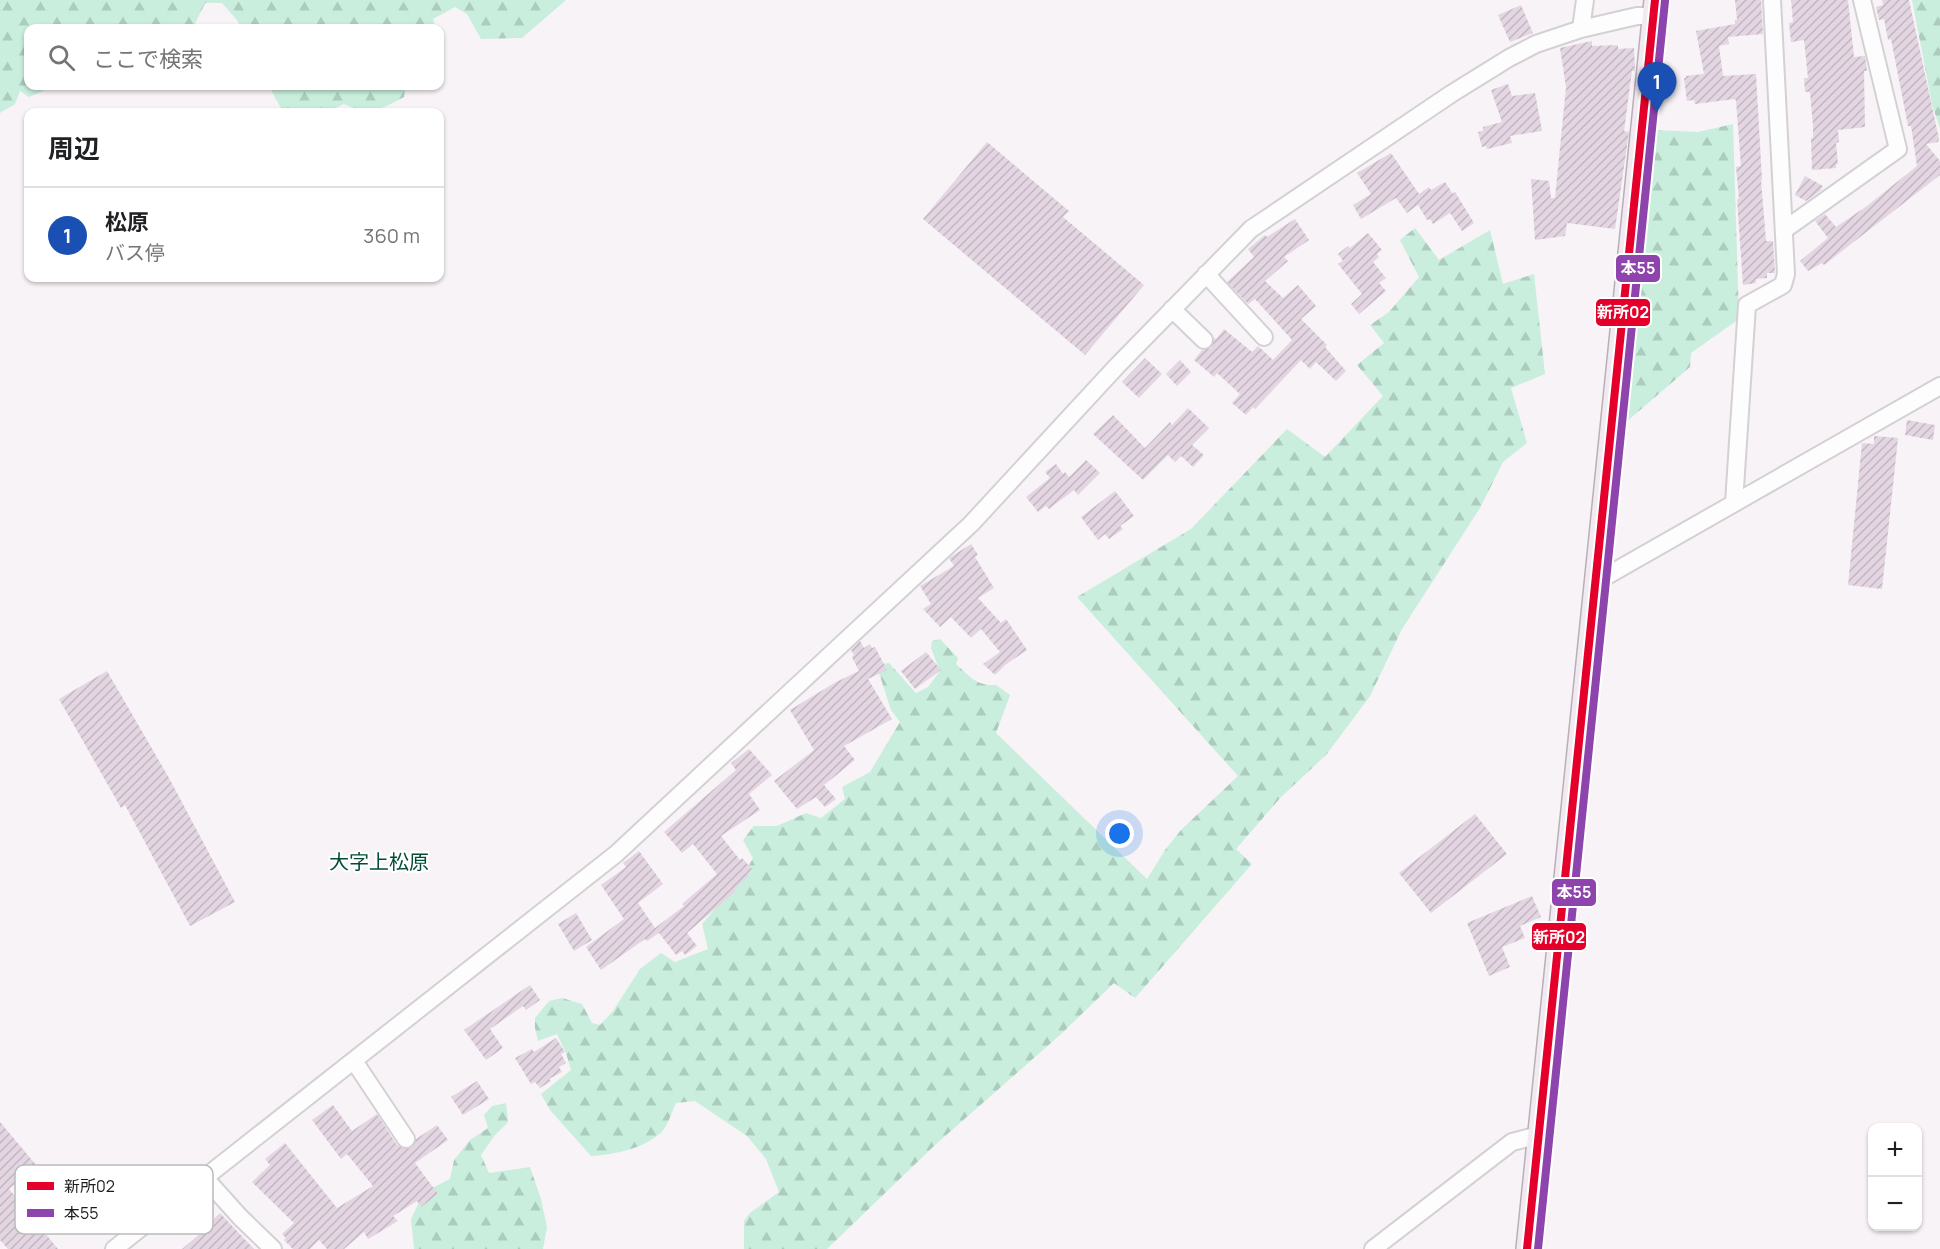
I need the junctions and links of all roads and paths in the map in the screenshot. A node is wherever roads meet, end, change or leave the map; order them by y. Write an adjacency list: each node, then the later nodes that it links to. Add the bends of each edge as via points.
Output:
1 (1585, 0): 5 (street)
2 (1772, 0): 6 (street)
3 (1862, 0): 6 (street, via 1898,149)
4 (1654, 8): 5 (street); 13 (main road)
5 (1581, 29): 7 (street, via 1536,44 1451,94 1251,229)
6 (1785, 230): 12 (street, via 1783,285 1747,305)
7 (1206, 274): 8 (street); 9 (street)
8 (1172, 309): 10 (street); 14 (street, via 971,524 616,854)
9 (1264, 337)
10 (1204, 340)
11 (1940, 386): 12 (street)
12 (1734, 503): 13 (street)
13 (1596, 582): 15 (main road)
14 (354, 1061): 16 (street); 17 (street)
15 (1539, 1135): 22 (street, via 1512,1142); 23 (main road)
16 (406, 1139)
17 (213, 1172)
18 (213, 1187): 21 (street)
19 (133, 1234): 20 (street)
20 (114, 1249)
21 (273, 1249)
22 (1373, 1249)
23 (1527, 1249)

